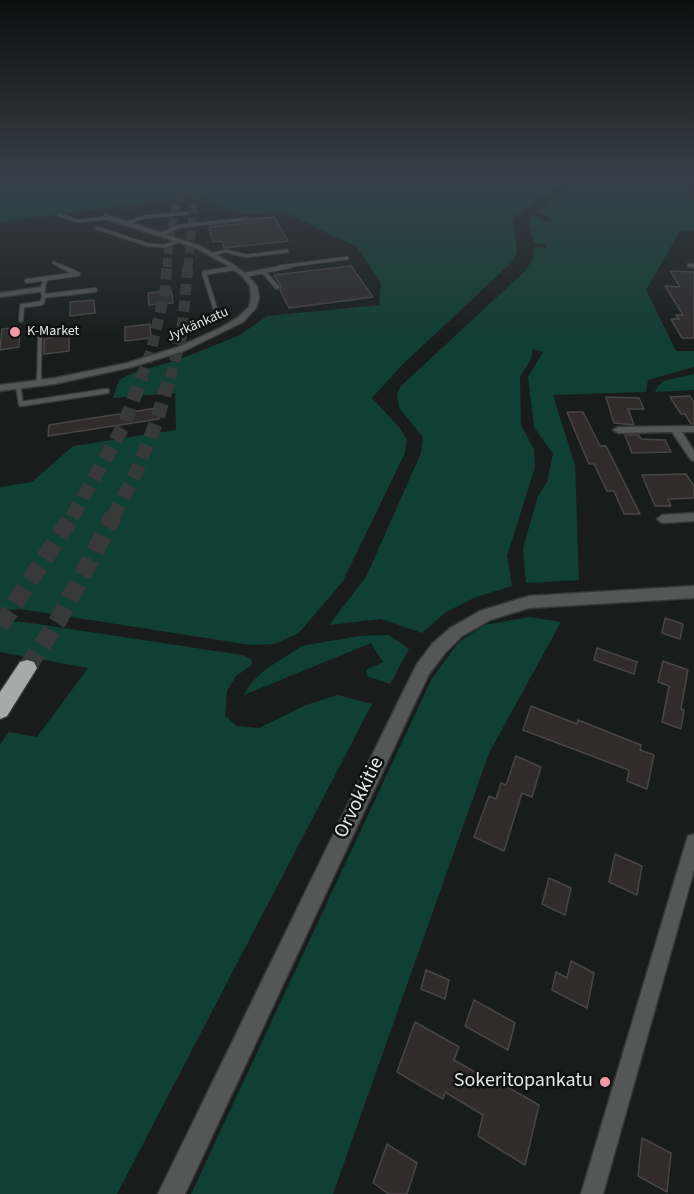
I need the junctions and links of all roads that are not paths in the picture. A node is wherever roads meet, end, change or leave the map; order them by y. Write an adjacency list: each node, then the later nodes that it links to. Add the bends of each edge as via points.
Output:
1 (116, 235): 3 (lane, via 148,246)
2 (162, 235): 3 (street)
3 (179, 241): 5 (street)
4 (287, 250): 5 (lane, via 246,256 226,251)
5 (213, 254): 8 (street)
6 (347, 258): 9 (lane)
7 (54, 263): 11 (lane, via 78,274)
8 (235, 268): 10 (street); 17 (lane, via 204,273)
9 (263, 271): 10 (lane); 13 (lane)
10 (244, 275): 20 (street, Jyrkänkatu, via 253,286 254,304 240,320 223,330 181,349 129,365)
11 (46, 279): 12 (lane); 15 (lane)
12 (27, 281)
13 (277, 287)
14 (95, 290): 15 (lane)
15 (43, 292): 16 (street); 18 (lane, via 42,303 22,306)
16 (0, 295)
17 (216, 310)
18 (21, 320)
19 (40, 333): 20 (lane)
20 (39, 383): 21 (street, Jyrkänkatu)
21 (18, 386): 22 (street, Jyrkänkatu); 23 (lane, via 21,404)
22 (0, 388)
23 (106, 391)
24 (675, 429): 25 (street); 26 (street); 27 (street)
25 (694, 429)
26 (618, 430)
27 (694, 458)
28 (694, 517): 29 (street)
29 (662, 519)
30 (694, 592): 34 (street, Orvokkitie, via 529,602 485,615 456,632 439,648 406,703)
31 (27, 668): 32 (highway)
32 (0, 710)
33 (694, 842): 35 (street)
34 (171, 1194)
35 (592, 1194)

